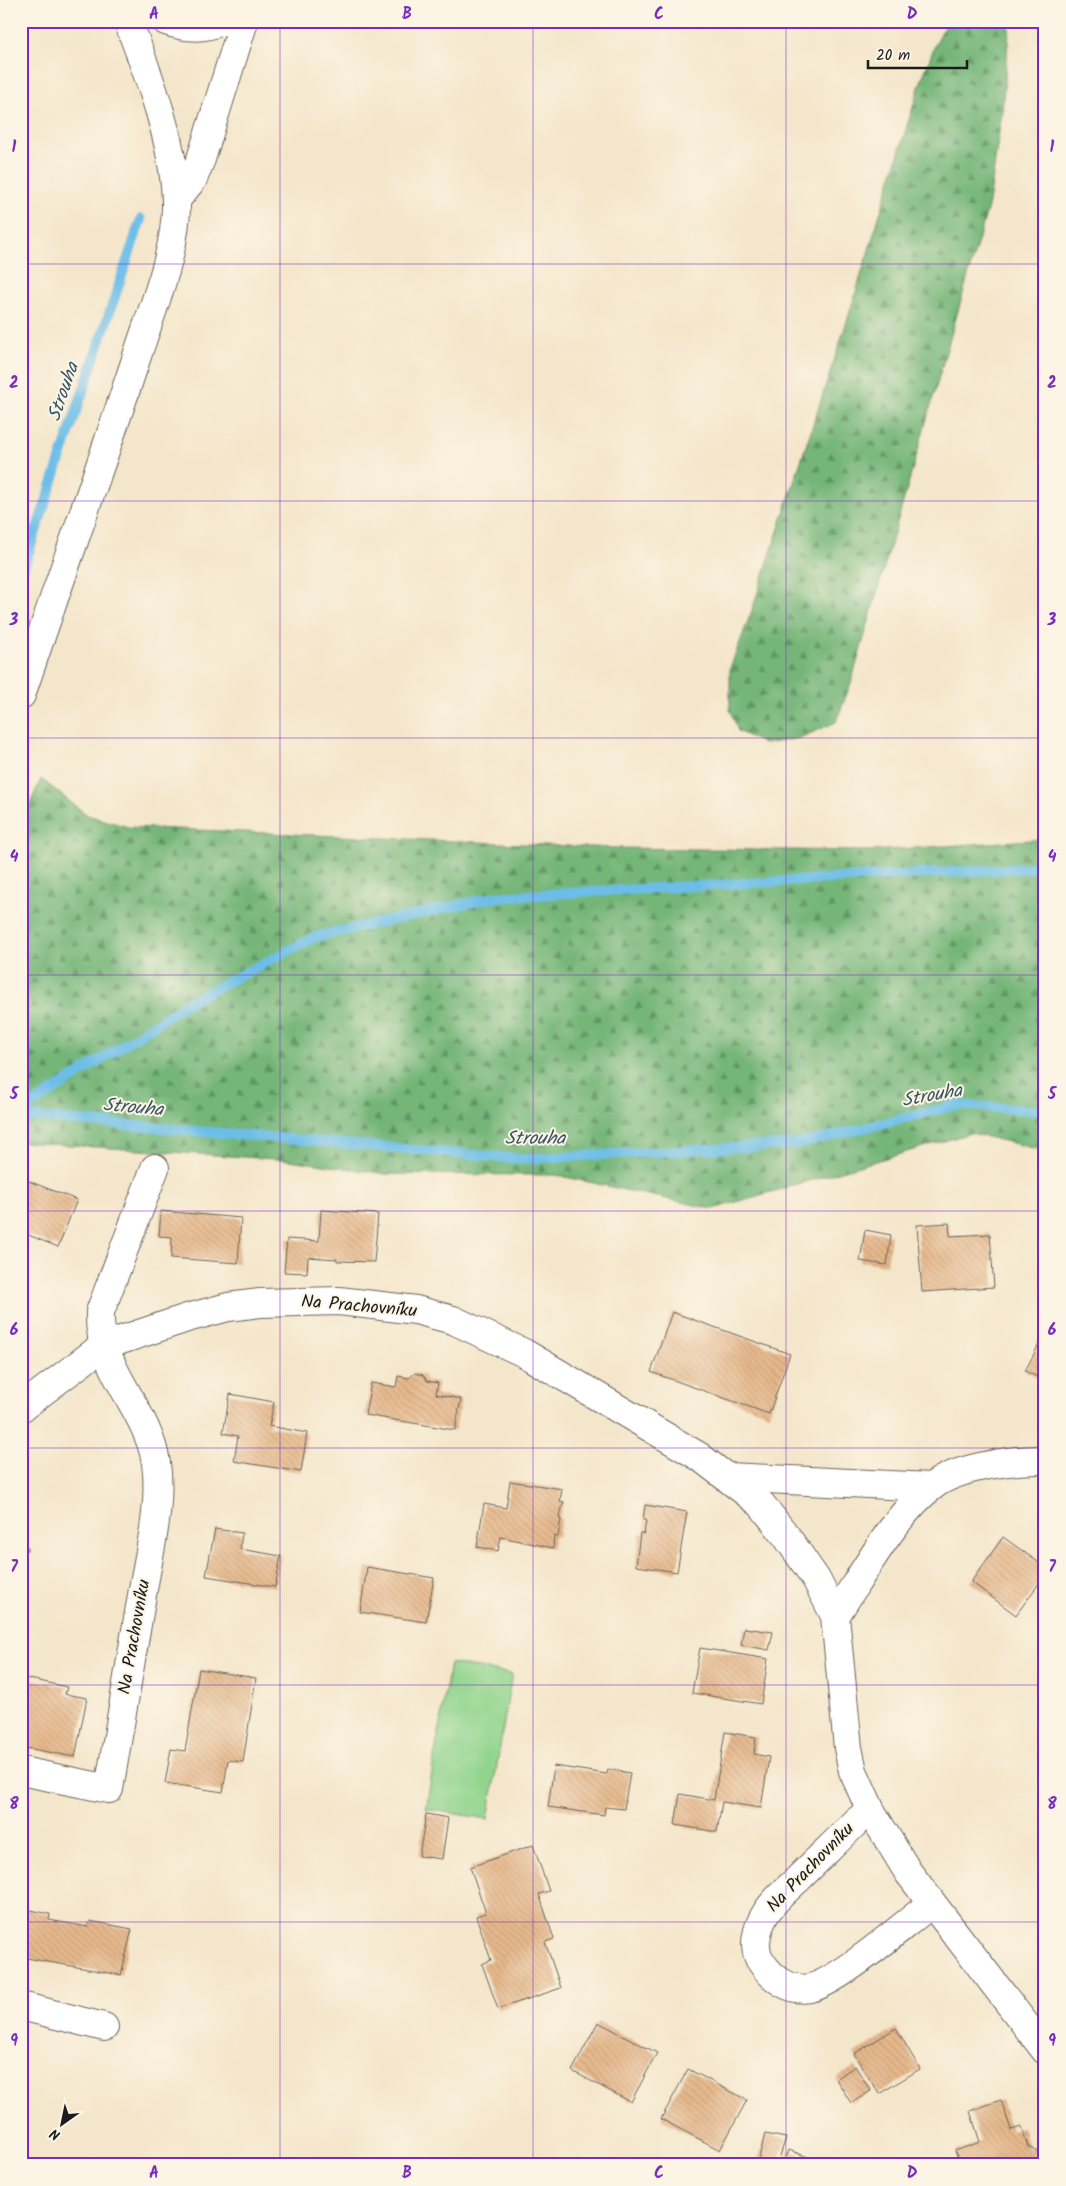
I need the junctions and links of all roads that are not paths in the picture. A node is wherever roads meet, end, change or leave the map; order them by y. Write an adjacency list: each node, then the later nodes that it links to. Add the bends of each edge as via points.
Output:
1 (128, 21): 5 (street, via 163,126)
2 (166, 21): 3 (street, via 188,28)
3 (222, 21)
4 (244, 21): 5 (street, via 193,179)
5 (176, 200): 6 (street, via 173,232 158,290)
6 (21, 695)
7 (155, 1168): 8 (street, Na Prachovníku, via 100,1312)
8 (103, 1346): 9 (street, Na Prachovníku); 11 (street, Na Prachovníku, via 187,1318 228,1307 260,1303 338,1301 416,1310 453,1320 524,1353 700,1456); 14 (street, Na Prachovníku, via 146,1431 157,1480 154,1525 109,1789)
9 (21, 1408)
10 (1045, 1460): 12 (street, via 990,1465 952,1476)
11 (728, 1477): 12 (street); 13 (street, Na Prachovníku, via 761,1504 788,1537 816,1579)
12 (930, 1487): 13 (street, via 896,1525)
13 (835, 1616): 15 (street, Na Prachovníku, via 848,1748 853,1771)
14 (21, 1771)
15 (871, 1811): 16 (street, Na Prachovníku, via 889,1844); 16 (street, Na Prachovníku, via 856,1821 774,1902 760,1925 757,1937 756,1950 760,1961 778,1981 810,1988 848,1968)
16 (931, 1904): 19 (street, Na Prachovníku)
17 (21, 2006): 18 (street)
18 (104, 2027)
19 (1045, 2050)

